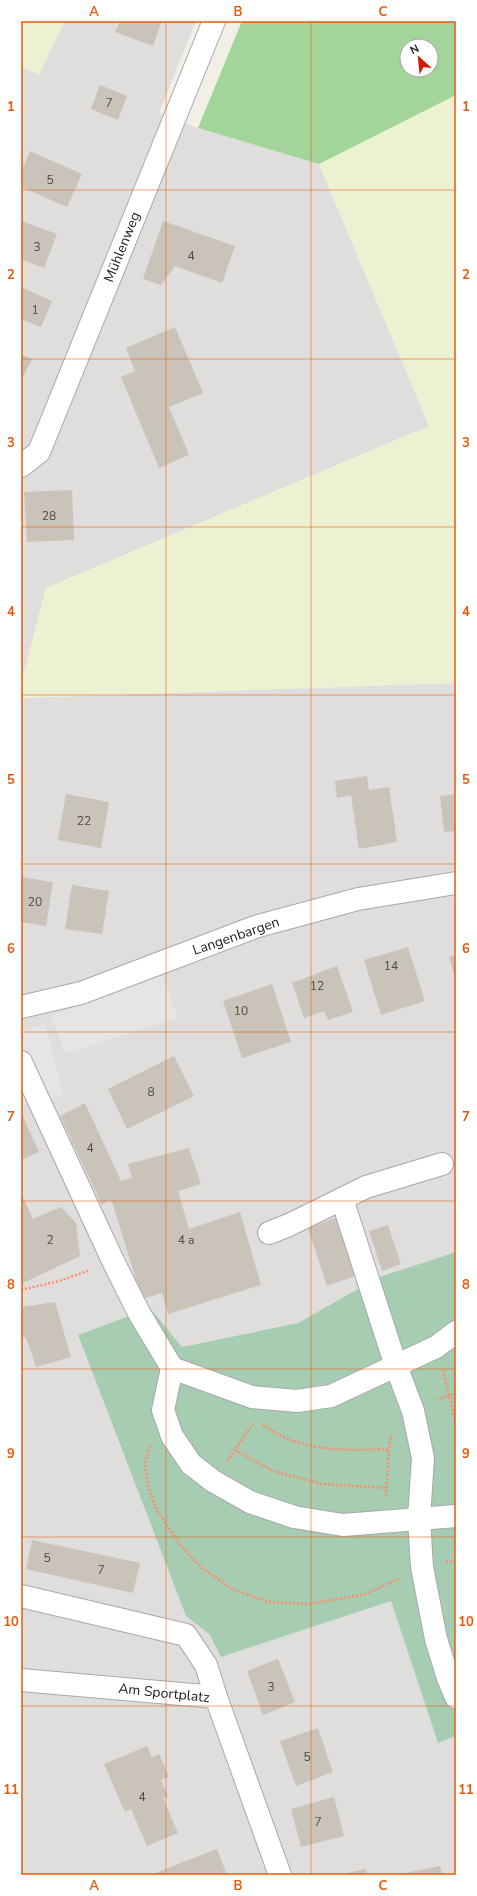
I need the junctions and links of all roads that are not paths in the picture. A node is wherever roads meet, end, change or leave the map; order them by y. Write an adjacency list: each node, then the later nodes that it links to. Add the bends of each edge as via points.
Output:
1 (214, 21): 2 (street, Mühlenweg, via 39,452)
2 (21, 466)
3 (456, 883): 4 (street, Langenbargen, via 358,899 255,927 81,993)
4 (21, 1007)
5 (21, 1062): 11 (street, via 113,1262 139,1313)
6 (442, 1164): 7 (street, via 366,1187)
7 (342, 1199): 8 (street); 10 (street)
8 (269, 1233)
9 (456, 1332): 10 (street, via 436,1347)
10 (396, 1366): 11 (street, via 331,1396 297,1400 252,1396); 13 (street, via 413,1411 423,1458)
11 (172, 1368): 13 (street, via 162,1410 172,1436 191,1464 213,1481 250,1502 294,1517 343,1525)
12 (456, 1516): 13 (street)
13 (419, 1518): 17 (street, via 422,1567 436,1639)
14 (21, 1596): 16 (street, via 186,1635 206,1665)
15 (21, 1680): 16 (street, Am Sportplatz)
16 (216, 1697): 18 (street, Am Sportplatz)
17 (456, 1697)
18 (280, 1875)

